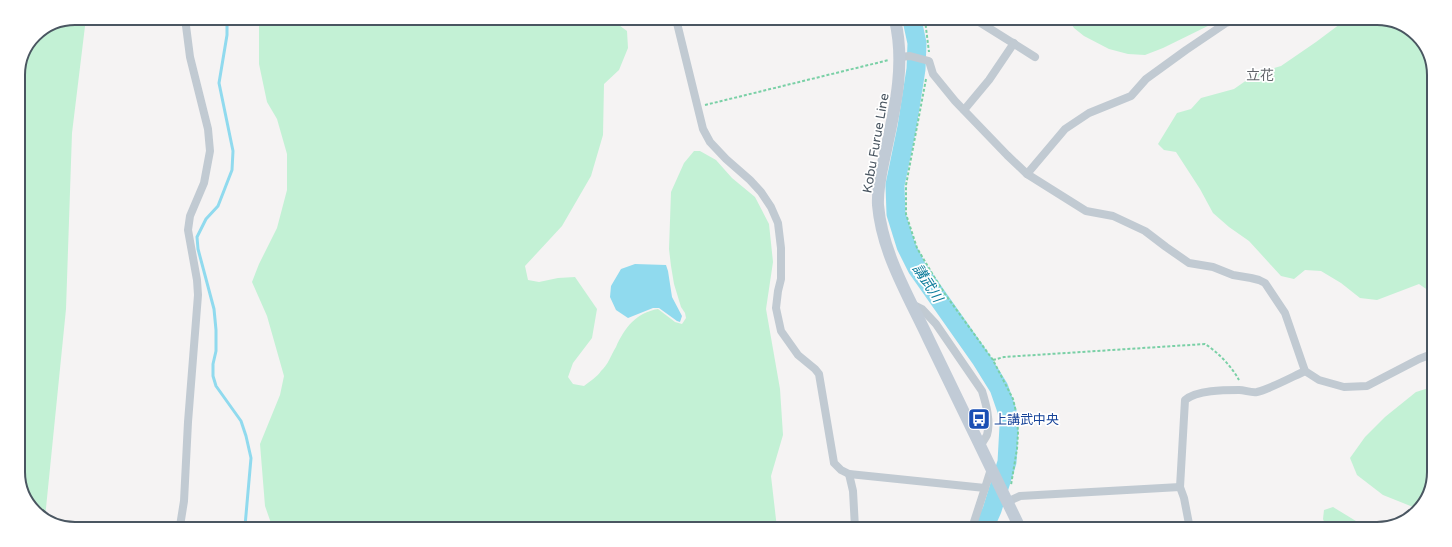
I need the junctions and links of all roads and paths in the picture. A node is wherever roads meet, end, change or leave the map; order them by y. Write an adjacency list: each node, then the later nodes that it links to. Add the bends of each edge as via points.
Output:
1 (186, 25): 25 (street, via 190,57 208,129 210,152 204,183 190,216 188,230 198,295)
2 (677, 25): 11 (street)
3 (896, 25): 8 (main road, Kobu Furue Line)
4 (925, 25): 10 (path)
5 (984, 25): 7 (street)
6 (1223, 25): 13 (street, via 1146,80 1131,96 1089,113 1065,129)
7 (1014, 43): 9 (street); 12 (street, via 989,80)
8 (905, 57): 10 (street); 11 (path); 14 (main road, Kobu Furue Line, via 880,177 878,204 882,232 889,254)
9 (1035, 57)
10 (927, 60): 12 (street, via 933,74); 16 (path, via 906,184 906,214 917,248 933,276)
11 (696, 107): 21 (street, via 710,142 761,192 778,223 781,279 776,308 781,331 798,355 819,374 832,458 841,470)
12 (964, 110): 13 (street)
13 (1027, 174): 17 (street, via 1086,211 1113,216 1145,231 1189,263 1213,267 1232,275 1265,283 1285,313)
14 (912, 304): 19 (main road, Kobu Furue Line); 19 (street, via 922,309 936,324 982,390 988,424 986,436)
15 (1427, 356): 17 (street, via 1367,386 1344,386 1319,380)
16 (993, 360): 18 (path, via 1205,344 1236,374); 24 (path, via 1013,399 1017,416 1017,449 1012,483)
17 (1305, 371): 18 (street, via 1255,392)
18 (1240, 390): 22 (street, via 1197,394 1185,400)
19 (980, 447): 20 (main road, Kobu Furue Line)
20 (993, 473): 23 (street); 24 (main road, Kobu Furue Line)
21 (849, 474): 23 (street); 26 (street)
22 (1180, 486): 24 (street); 29 (street)
23 (985, 488): 27 (street)
24 (1006, 499): 28 (main road, Kobu Furue Line)
25 (181, 522)
26 (855, 522)
27 (974, 522)
28 (1017, 522)
29 (1189, 522)

